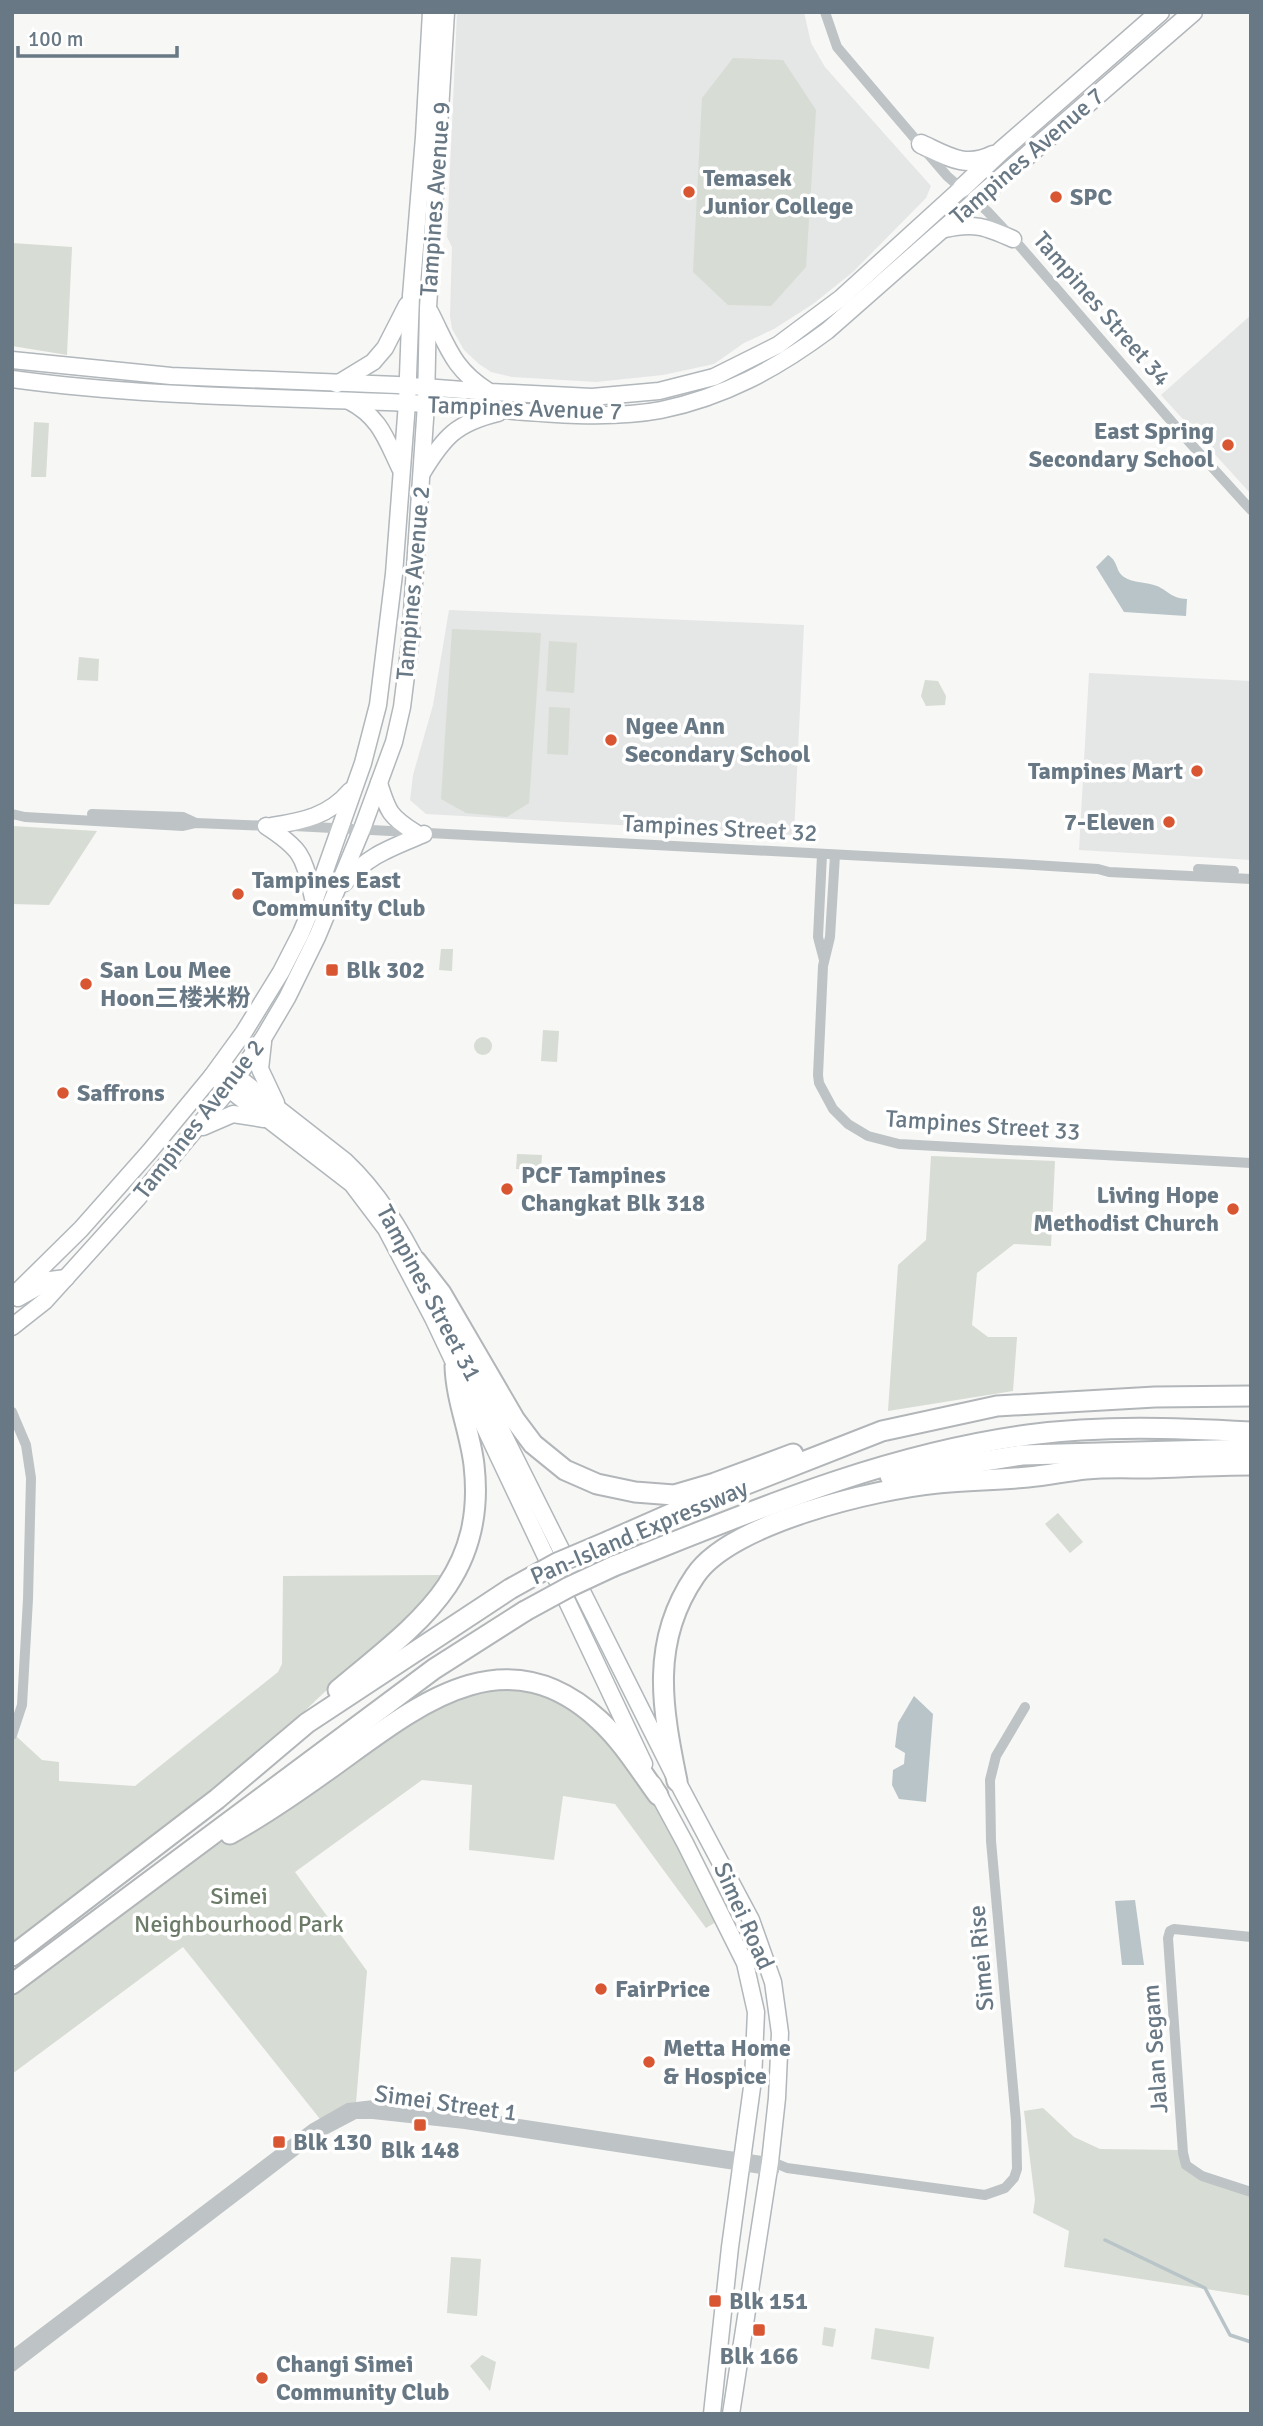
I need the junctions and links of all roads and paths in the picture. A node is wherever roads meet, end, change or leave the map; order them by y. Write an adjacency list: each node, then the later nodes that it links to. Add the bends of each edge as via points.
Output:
1 (431, 12): 12 (main road, Tampines Avenue 9)
2 (446, 12): 13 (main road, Tampines Avenue 9)
3 (825, 12): 6 (street, Tampines Street 34, via 842,54)
4 (1160, 12): 7 (main road, Tampines Avenue 7)
5 (1193, 12): 9 (main road, Tampines Avenue 7)
6 (921, 144): 7 (main road, via 957,162 984,159); 8 (street, Tampines Street 34)
7 (1001, 150): 8 (main road, Tampines Avenue 7)
8 (962, 188): 9 (street, Tampines Street 34); 19 (main road, Tampines Avenue 7, via 841,298 778,345 734,368 691,384 629,395)
9 (976, 200): 10 (main road, Tampines Avenue 7); 11 (street, Tampines Street 34)
10 (941, 230): 11 (main road, via 969,224); 23 (main road, Tampines Avenue 7, via 827,331 737,387 660,410 585,414)
11 (1013, 239): 26 (street, Tampines Street 34)
12 (411, 296): 16 (main road, via 385,348 373,362); 17 (main road, Tampines Avenue 9)
13 (428, 308): 18 (main road, Tampines Avenue 9); 19 (main road, via 457,366)
14 (12, 360): 16 (main road, Tampines Avenue 7, via 171,376)
15 (12, 379): 20 (main road, Tampines Avenue 7, via 175,395)
16 (337, 384): 17 (main road, Tampines Avenue 7)
17 (408, 385): 18 (main road, Tampines Avenue 7); 21 (main road, Tampines Avenue 2)
18 (426, 386): 19 (main road, Tampines Avenue 7); 22 (main road, Tampines Avenue 2)
19 (490, 392)
20 (347, 400): 21 (main road, Tampines Avenue 7); 24 (main road, via 369,413)
21 (407, 403): 22 (main road, Tampines Avenue 7); 24 (main road, Tampines Avenue 2)
22 (426, 404): 23 (main road, Tampines Avenue 7); 25 (main road, Tampines Avenue 2)
23 (514, 410): 25 (main road, via 464,423 447,438)
24 (401, 470): 28 (main road, Tampines Avenue 2, via 378,705)
25 (421, 475): 27 (main road, Tampines Avenue 2, via 402,707)
26 (1251, 510)
27 (379, 783): 32 (main road, Tampines Avenue 2); 33 (main road, via 396,821)
28 (356, 784): 30 (main road, via 327,812); 31 (main road, Tampines Avenue 2)
29 (15, 814): 30 (street, Tampines Street 32, via 26,811 183,826)
30 (269, 826): 31 (street, Tampines Street 32); 40 (main road, via 297,847)
31 (341, 828): 32 (street, Tampines Street 32); 40 (main road, Tampines Avenue 2)
32 (362, 829): 33 (street, Tampines Street 32); 39 (main road, Tampines Avenue 2)
33 (420, 833): 34 (street, Tampines Street 32); 39 (main road, via 378,852)
34 (822, 855): 35 (street, Tampines Street 32); 41 (street, Tampines Street 33, via 818,937)
35 (835, 855): 36 (street, Tampines Street 32); 41 (street, Tampines Street 33, via 830,942)
36 (1098, 869): 37 (street, Tampines Street 32, via 1109,865); 38 (street, Tampines Street 32)
37 (1251, 872)
38 (1251, 879)
39 (335, 893): 42 (main road, Tampines Avenue 2, via 300,973)
40 (314, 902): 43 (main road, Tampines Avenue 2, via 268,994)
41 (824, 960): 47 (street, Tampines Street 33, via 819,1083 839,1117 867,1136 899,1144)
42 (264, 1037): 44 (main road, Tampines Avenue 2); 45 (main road, via 260,1069)
43 (216, 1070): 44 (main road, Tampines Street 31); 50 (main road, Tampines Avenue 2, via 81,1229)
44 (234, 1082): 45 (main road, Tampines Street 31); 46 (main road, Tampines Avenue 2)
45 (275, 1115): 46 (main road, via 233,1114); 48 (main road, Tampines Street 31, via 361,1176); 52 (main road, Tampines Street 31, via 342,1175 386,1228)
46 (195, 1131): 49 (main road, Tampines Avenue 2)
47 (1251, 1163)
48 (416, 1261): 55 (highway, via 441,1293 533,1444 565,1470 597,1484 674,1494 842,1437); 62 (main road, Tampines Street 31)
49 (66, 1278): 50 (main road, via 50,1280); 51 (main road, Tampines Avenue 2)
50 (12, 1298)
51 (12, 1327)
52 (455, 1366): 62 (main road, Tampines Street 31); 64 (highway, via 475,1476 472,1525 456,1572 438,1601 405,1635 324,1700)
53 (1251, 1396): 55 (highway, Pan-Island Expressway, via 997,1406)
54 (12, 1412): 65 (street, via 29,1457 32,1506 22,1705)
55 (882, 1431): 64 (highway, Pan-Island Expressway, bridge, via 557,1563)
56 (1251, 1432): 61 (highway, Pan-Island Expressway, via 1130,1428 990,1441 842,1478)
57 (1251, 1449): 59 (highway, via 1022,1455)
58 (1251, 1465): 60 (highway, via 1088,1469)
59 (948, 1467): 60 (highway); 61 (highway, via 897,1474)
60 (1029, 1477): 66 (highway, via 936,1483 882,1493 760,1529 721,1551 696,1573 677,1605 667,1637 663,1697)
61 (688, 1537): 68 (highway, Pan-Island Expressway, bridge, via 614,1566 525,1611 434,1669)
62 (566, 1576): 66 (main road, Simei Road); 67 (main road, Simei Road)
63 (1025, 1707): 75 (street, Simei Rise, via 996,1756 990,1780 1017,2169 1004,2188)
64 (307, 1723): 70 (highway, Pan-Island Expressway, via 217,1799)
65 (12, 1735)
66 (677, 1781): 73 (main road, Simei Road, via 751,1920 773,1982 780,2063)
67 (658, 1795): 68 (highway, via 623,1745 571,1699 541,1684 508,1679 475,1682 442,1694 268,1811); 72 (main road, Simei Road, via 703,1877 751,1985 756,2012 754,2059)
68 (158, 1874): 71 (highway, Pan-Island Expressway)
69 (1251, 1937): 74 (street, Jalan Segam, via 1174,1928 1168,1938 1186,2165 1202,2176)
70 (12, 1956)
71 (12, 1984)
72 (742, 2162): 73 (street, Simei Street 1); 76 (street, Simei Street 1, via 467,2116 354,2106 313,2128); 77 (street, Simei Street 1, via 355,2113 317,2134); 78 (main road, Simei Road)
73 (769, 2166): 75 (street, Simei Street 1); 79 (main road, Simei Road)
74 (1251, 2192)
75 (985, 2195)
76 (12, 2356)
77 (12, 2367)
78 (712, 2414)
79 (731, 2414)

